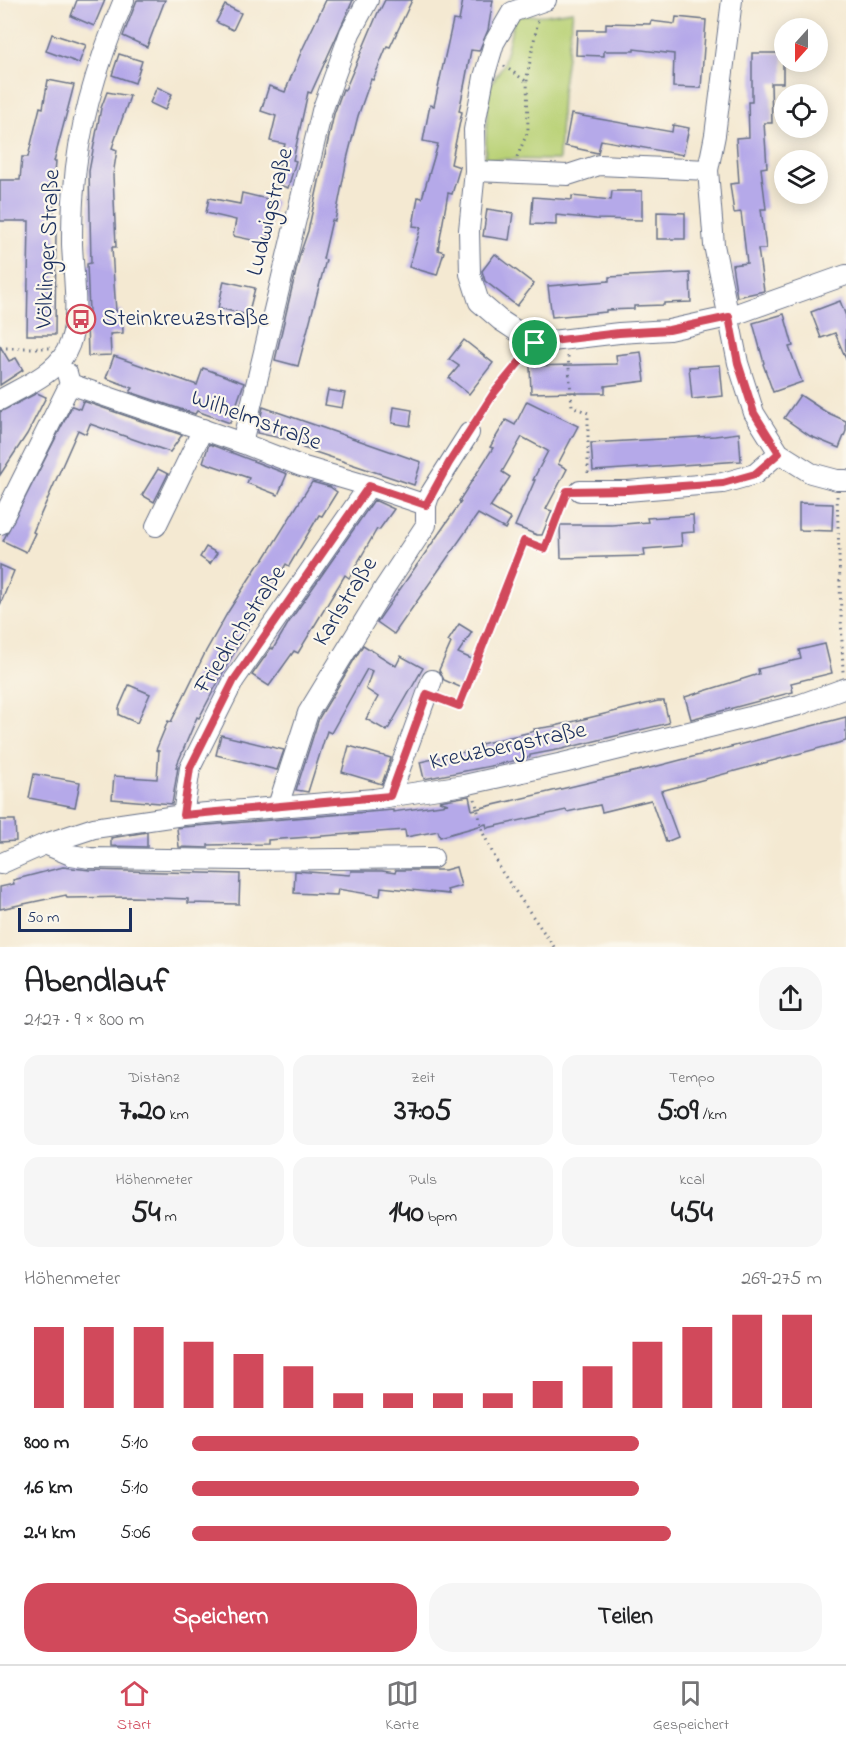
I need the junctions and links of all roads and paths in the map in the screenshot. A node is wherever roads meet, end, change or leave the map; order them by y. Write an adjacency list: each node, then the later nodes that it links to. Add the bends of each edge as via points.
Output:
1 (124, 0): 15 (street, Völklinger Straße, via 107,41 85,118 74,188 75,306 71,339)
2 (368, 0): 20 (street, Ludwigstraße, via 350,33 322,111)
3 (544, 0): 5 (street, via 512,12); 6 (path)
4 (732, 0): 7 (street)
5 (490, 56): 6 (path); 8 (street, via 474,130)
6 (527, 82): 9 (path, via 528,131)
7 (708, 170): 9 (street, via 599,165 568,175); 11 (street, via 714,245)
8 (475, 171): 9 (street); 13 (street, via 469,230 470,274 479,302)
9 (510, 172)
10 (846, 275): 11 (street)
11 (729, 317): 12 (street, via 669,330); 21 (street, via 754,413)
12 (567, 340): 13 (street); 24 (path, via 572,406 588,413)
13 (535, 343): 19 (path, via 494,393)
14 (0, 348): 15 (path, via 53,348)
15 (56, 362): 16 (street, via 57,385); 17 (street)
16 (67, 392): 18 (street, Wilhelmstraße); 26 (street)
17 (0, 400)
18 (203, 429): 20 (street, Wilhelmstraße); 27 (street)
19 (469, 433): 25 (street, Karlstraße)
20 (242, 443): 23 (street, Wilhelmstraße)
21 (779, 453): 22 (street, via 811,473); 24 (street, via 755,474 723,483)
22 (841, 480): 29 (path)
23 (369, 486): 25 (street, Wilhelmstraße); 33 (street, Friedrichstraße, via 234,680 190,768)
24 (584, 491): 28 (path, via 567,491 545,549 524,541 459,706)
25 (426, 505): 32 (street, Karlstraße, via 426,525 308,713)
26 (0, 524)
27 (156, 526)
28 (430, 687): 31 (street)
29 (845, 688): 30 (street, Kreuzbergstraße, via 799,705)
30 (471, 784): 31 (street, Kreuzbergstraße); 37 (path, via 483,833 502,872)
31 (390, 796): 32 (street, Kreuzbergstraße)
32 (278, 806): 33 (street, Kreuzbergstraße)
33 (183, 815): 34 (street, Kreuzbergstraße, via 94,828)
34 (45, 844): 35 (street, via 70,855 90,858); 36 (street, Kreuzbergstraße)
35 (433, 858)
36 (0, 864)
37 (554, 947)

